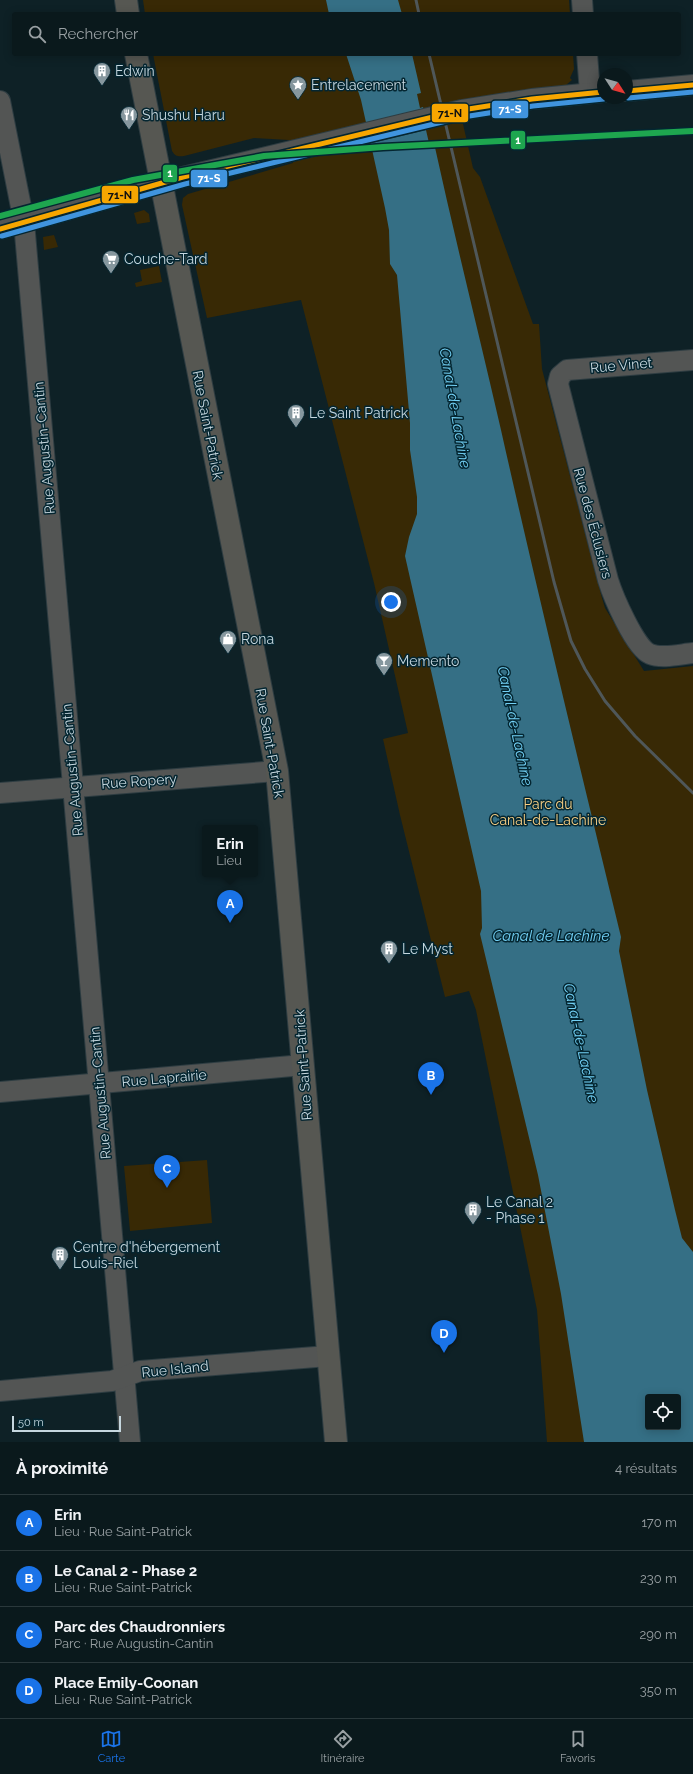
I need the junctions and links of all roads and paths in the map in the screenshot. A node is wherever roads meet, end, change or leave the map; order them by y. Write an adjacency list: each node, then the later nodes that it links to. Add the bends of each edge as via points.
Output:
1 (126, 0): 3 (main road)
2 (582, 0): 4 (street)
3 (128, 12)
4 (583, 12)
5 (136, 56): 11 (main road, Rue Saint-Patrick)
6 (587, 56): 9 (street)
7 (693, 85): 8 (street)
8 (633, 90)
9 (596, 93): 11 (street, via 494,104 427,118)
10 (0, 101): 12 (street, Rue Augustin-Cantin)
11 (162, 184): 12 (street); 17 (main road, Rue Saint-Patrick)
12 (24, 222): 13 (street); 18 (street, Rue Augustin-Cantin)
13 (0, 229)
14 (693, 360): 15 (street, Rue Vinet, via 567,370 560,376)
15 (558, 384): 16 (street, Rue des Éclusiers, via 612,593 624,620 648,654 663,656)
16 (693, 653)
17 (277, 771): 18 (street, Rue Ropery); 20 (main road, Rue Saint-Patrick)
18 (74, 786): 19 (street, Rue Ropery); 21 (street, Rue Augustin-Cantin)
19 (0, 792)
20 (303, 1065): 21 (street, Rue Laprairie); 23 (main road, Rue Saint-Patrick)
21 (99, 1083): 22 (street, Rue Laprairie); 24 (street, Rue Augustin-Cantin)
22 (0, 1092)
23 (328, 1356): 24 (street, Rue Island, via 140,1371); 27 (main road, Rue Saint-Patrick)
24 (124, 1376): 25 (street, Rue Island, via 112,1381); 26 (street, Rue Augustin-Cantin)
25 (0, 1392)
26 (130, 1442)
27 (336, 1442)

